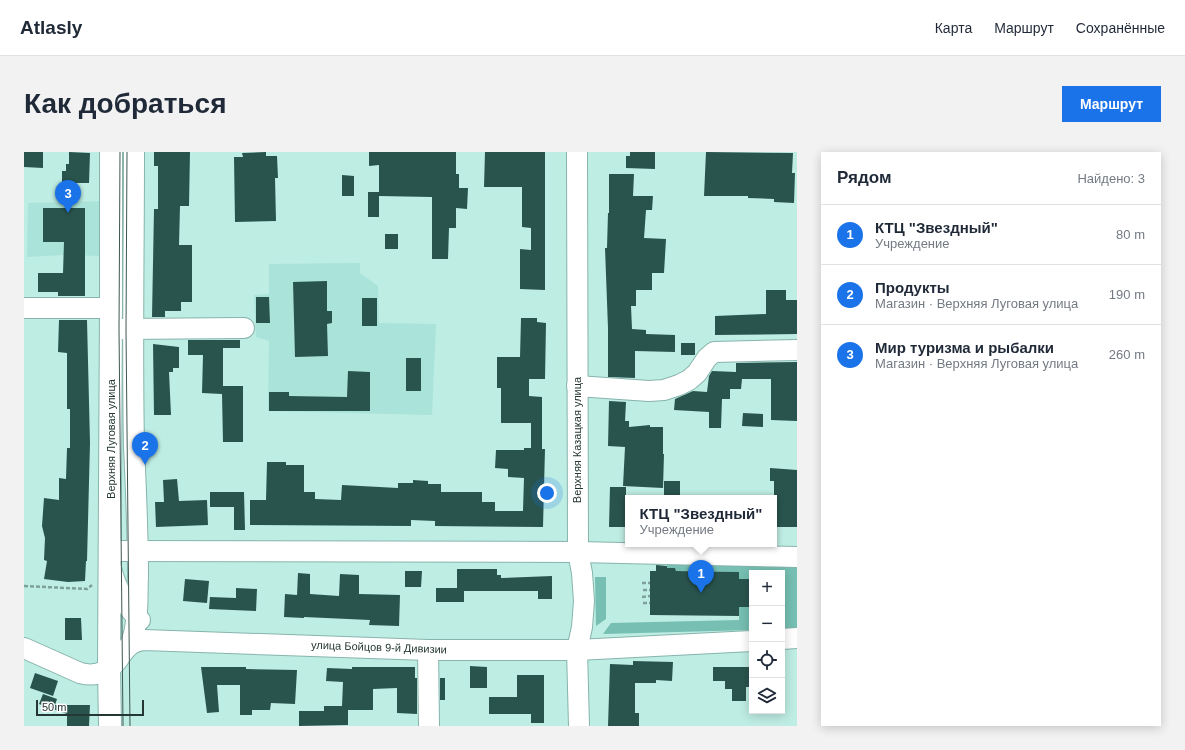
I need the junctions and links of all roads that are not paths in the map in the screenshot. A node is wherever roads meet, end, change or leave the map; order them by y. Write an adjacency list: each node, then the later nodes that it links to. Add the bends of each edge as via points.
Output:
1 (111, 152): 5 (main road, Верхняя Луговая улица)
2 (134, 152): 8 (street, Верхняя Луговая улица)
3 (577, 152): 10 (street, Верхняя Казацкая улица)
4 (24, 308): 5 (street)
5 (111, 308): 7 (main road, Верхняя Луговая улица)
6 (244, 328): 8 (street)
7 (111, 330): 8 (street); 13 (main road, Верхняя Луговая улица)
8 (133, 330): 11 (street, Верхняя Луговая улица)
9 (797, 350): 10 (street, via 714,352 689,380 664,390)
10 (577, 386): 12 (street, Верхняя Казацкая улица)
11 (138, 551): 12 (street); 13 (street); 15 (street, Верхняя Луговая улица)
12 (578, 552): 14 (street); 23 (street, Верхняя Казацкая улица, via 584,601)
13 (110, 557): 15 (street, via 119,592); 24 (main road, Верхняя Луговая улица)
14 (797, 557)
15 (137, 618): 18 (street, via 166,635); 20 (street, Верхняя Луговая улица)
16 (797, 638): 17 (street)
17 (785, 639)
18 (197, 641): 20 (street, улица Бойцов 9-й Дивизии, via 144,640); 22 (street, улица Бойцов 9-й Дивизии)
19 (749, 641): 23 (street, улица Бойцов 9-й Дивизии)
20 (131, 644): 24 (street)
21 (24, 648): 24 (street, via 86,675 96,675)
22 (428, 650): 23 (street, улица Бойцов 9-й Дивизии); 26 (street)
23 (577, 650): 27 (street, Верхняя Казацкая улица)
24 (109, 668): 25 (main road, Верхняя Луговая улица)
25 (110, 726)
26 (429, 726)
27 (579, 726)

